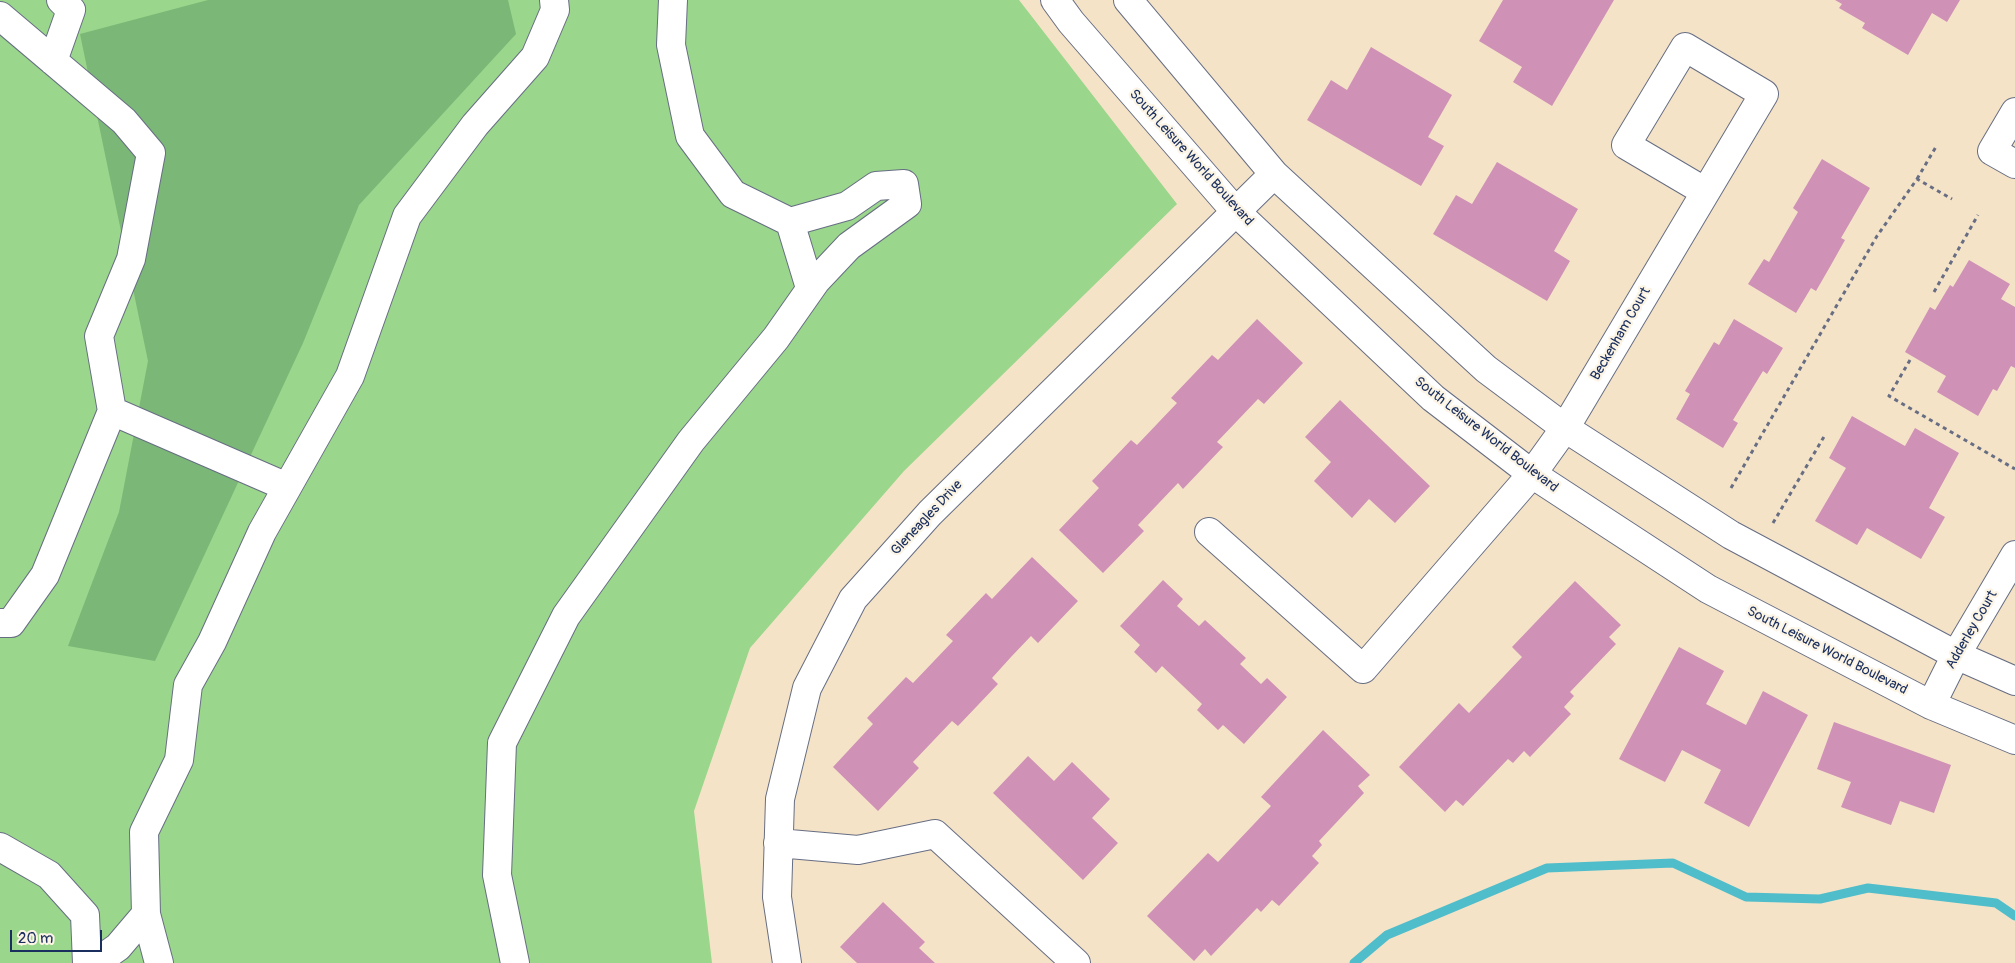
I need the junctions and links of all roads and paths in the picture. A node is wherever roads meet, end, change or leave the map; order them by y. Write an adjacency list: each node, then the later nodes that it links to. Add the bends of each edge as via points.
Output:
1 (61, 0): 7 (street, via 71,10)
2 (554, 0): 26 (street, via 555,10 535,57 475,125 407,216 350,376)
3 (673, 0): 17 (street, via 670,45 690,136 733,194)
4 (1055, 0): 15 (street, South Leisure World Boulevard)
5 (1128, 0): 11 (street)
6 (0, 16): 7 (street)
7 (53, 61): 21 (street, via 124,120 151,153 131,259 99,336)
8 (2015, 112): 10 (street, via 1992,151)
9 (1937, 144): 12 (path)
10 (2015, 164)
11 (1274, 174): 15 (street, Gleneagles Drive); 22 (street, via 1486,369)
12 (1917, 179): 14 (path); 27 (path, via 1877,236)
13 (1704, 192): 13 (street, Beckenham Court, via 1626,145 1685,46 1764,94); 22 (street, Beckenham Court)
14 (1952, 200)
15 (1236, 212): 25 (street, South Leisure World Boulevard, via 1433,398); 36 (street, Gleneagles Drive, via 930,513 853,599 808,688 780,799)
16 (1978, 216): 19 (path)
17 (790, 222): 18 (street); 18 (street, via 847,206 876,186 904,184 907,204 849,246)
18 (810, 288): 42 (street, via 776,338 691,441 566,616 502,743 496,875)
19 (1934, 292)
20 (1910, 360): 24 (path, via 1889,396)
21 (112, 412): 26 (street); 31 (street, via 45,574 11,623)
22 (1565, 428): 25 (street, Beckenham Court); 32 (street, via 1731,535)
23 (1825, 435): 28 (path)
24 (2015, 469)
25 (1532, 474): 29 (street, Beckenham Court, via 1364,669); 34 (street, South Leisure World Boulevard, via 1708,589)
26 (287, 487): 38 (street, via 188,685 179,760 144,832)
27 (1731, 488)
28 (1772, 523)
29 (1209, 532)
30 (2015, 555): 32 (street, Adderley Court)
31 (0, 623)
32 (1956, 655): 33 (street); 34 (street, Adderley Court)
33 (2015, 681)
34 (1931, 705): 35 (street, South Leisure World Boulevard)
35 (2015, 740)
36 (778, 843): 43 (street, Gleneagles Drive, via 777,897); 44 (street, via 858,850 935,834)
37 (0, 847): 39 (street, via 49,876 85,915)
38 (146, 914): 40 (street, via 118,947); 41 (street)
39 (87, 963)
40 (95, 963)
41 (159, 963)
42 (515, 963)
43 (787, 963)
44 (1076, 963)

